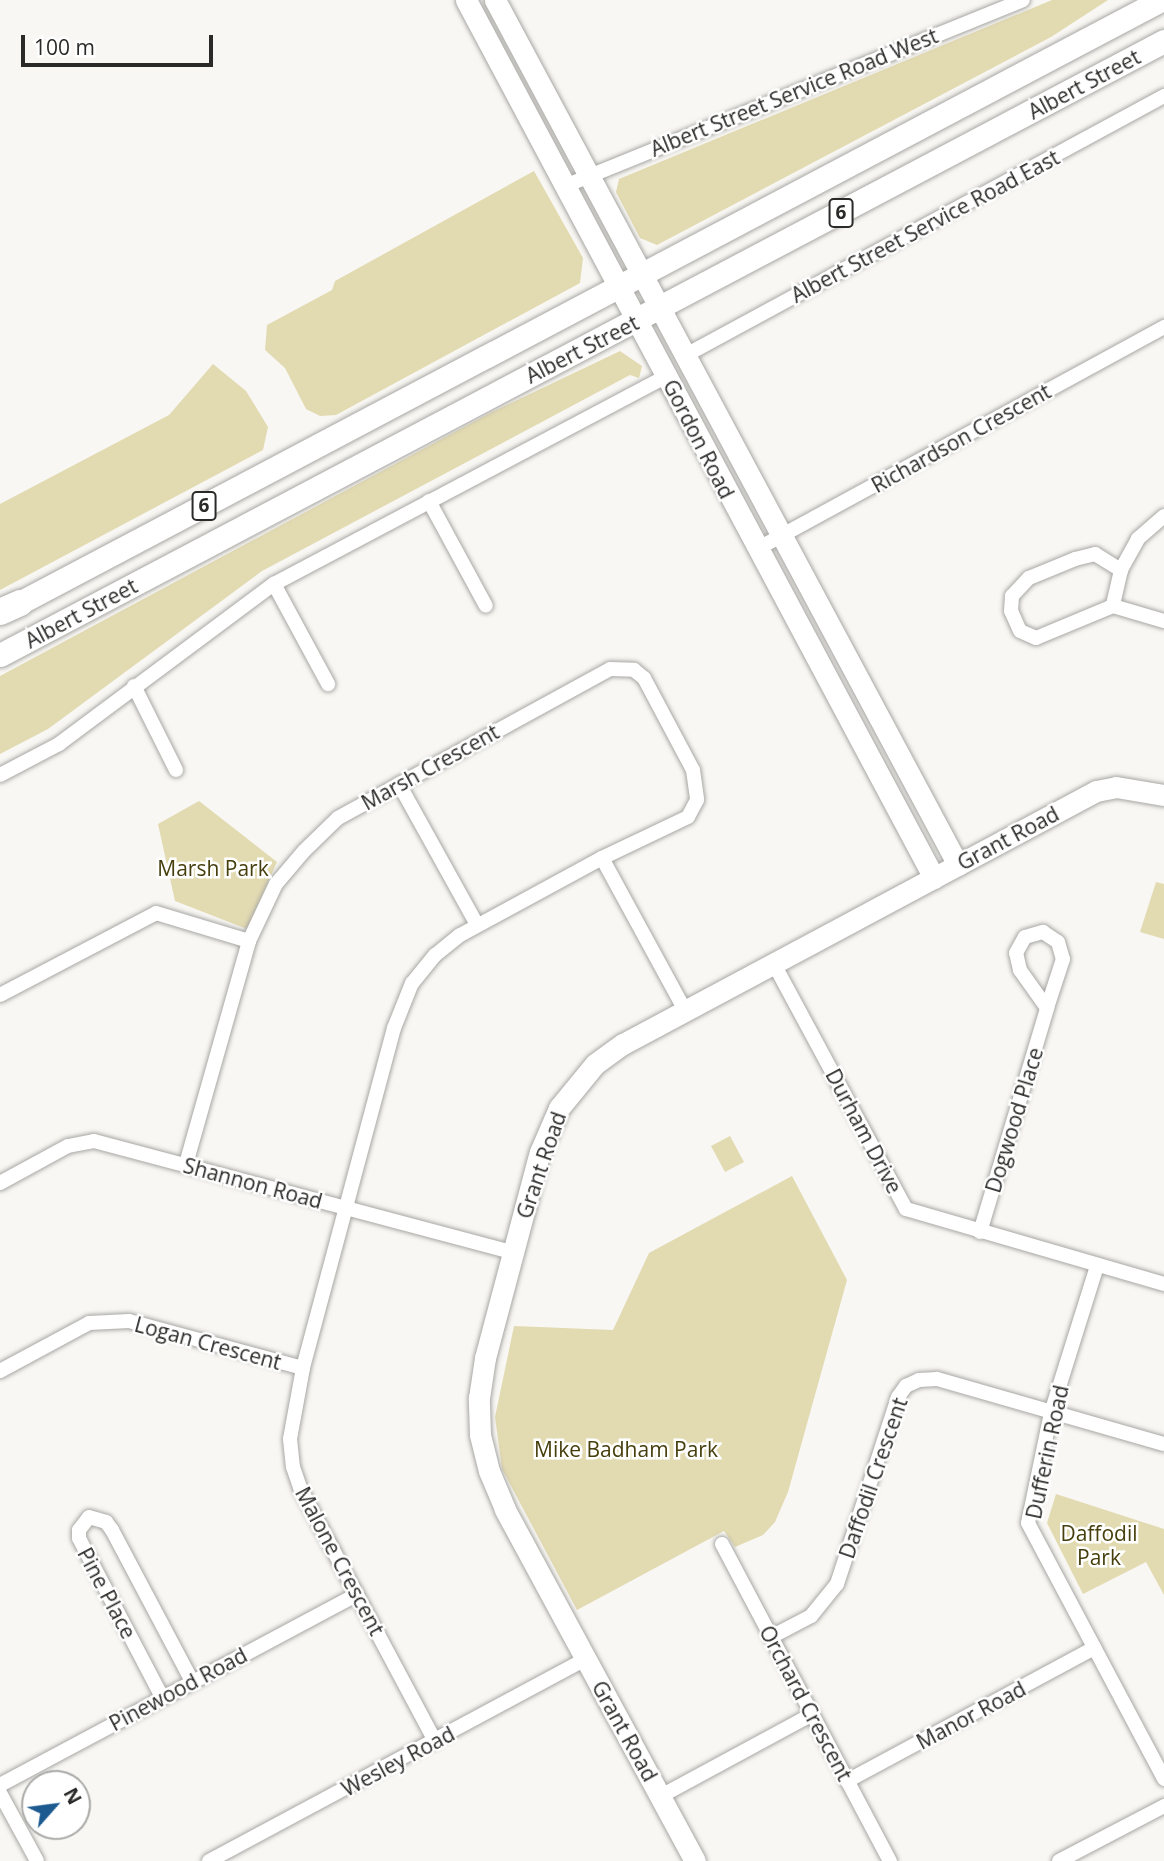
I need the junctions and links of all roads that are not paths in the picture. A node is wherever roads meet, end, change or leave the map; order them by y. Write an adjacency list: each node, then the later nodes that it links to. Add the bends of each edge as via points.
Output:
1 (466, 0): 9 (street, Gordon Road)
2 (495, 0): 8 (street, Gordon Road)
3 (1023, 0): 8 (street, Albert Street Service Road West)
4 (1162, 1): 5 (main road, Albert Street / 6)
5 (1124, 11): 10 (main road, Albert Street / 6)
6 (1164, 41): 12 (main road, Albert Street / 6)
7 (1164, 96): 15 (street, Albert Street Service Road East)
8 (590, 175): 9 (street, Albert Street Service Road West); 10 (street, Gordon Road)
9 (565, 186): 11 (street, Gordon Road)
10 (643, 274): 11 (main road, Albert Street / 6); 12 (street, Gordon Road)
11 (619, 287): 13 (street, Gordon Road); 25 (main road, Albert Street / 6)
12 (662, 308): 13 (main road, Albert Street / 6); 15 (street, Gordon Road)
13 (637, 320): 16 (street, Gordon Road); 27 (main road, Albert Street / 6)
14 (1164, 327): 19 (street, Richardson Crescent)
15 (685, 355): 19 (street, Gordon Road)
16 (667, 376): 17 (street); 20 (street, Gordon Road)
17 (429, 501): 22 (street); 23 (street)
18 (1164, 516): 21 (street, via 1138,539)
19 (780, 536): 20 (street, Richardson Crescent); 30 (street, Gordon Road)
20 (757, 549): 31 (street, Gordon Road)
21 (1121, 570): 24 (street); 24 (street, via 1095,554 1074,559 1029,578 1012,596 1011,611 1020,631 1036,638)
22 (274, 584): 28 (street); 29 (street)
23 (485, 606)
24 (1113, 606): 26 (street)
25 (7, 609)
26 (1164, 621)
27 (0, 655)
28 (328, 684)
29 (134, 686): 32 (street); 33 (street, via 59,744)
30 (872, 705): 31 (street); 37 (street, Gordon Road)
31 (848, 718): 38 (street, Gordon Road)
32 (176, 770)
33 (0, 775)
34 (399, 784): 36 (street, Marsh Crescent, via 610,669 634,670 644,678 693,770 697,800 688,817); 39 (street); 40 (street, Marsh Crescent, via 338,818 304,851 276,884)
35 (1164, 795): 37 (street, Grant Road, via 1137,788 1096,791)
36 (602, 858): 39 (street, Marsh Crescent); 44 (street)
37 (958, 864): 38 (street, Grant Road)
38 (934, 878): 41 (street, Grant Road)
39 (477, 925): 47 (street, Marsh Crescent, via 435,955 412,983 394,1028)
40 (249, 941): 42 (street, via 156,913); 45 (street, Marsh Crescent)
41 (774, 964): 44 (street, Grant Road); 48 (street, Durham Drive, via 906,1209)
42 (0, 996)
43 (1048, 1008): 43 (street, Dogwood Place, via 1063,959 1058,942 1043,932 1025,937 1016,953 1020,970); 48 (street, Dogwood Place)
44 (685, 1010): 49 (street, Grant Road, via 623,1044 595,1064 570,1091 540,1152)
45 (186, 1164): 46 (street, Shannon Road, via 94,1141 68,1146); 47 (street, Shannon Road)
46 (0, 1183)
47 (347, 1209): 49 (street, Shannon Road); 52 (street, Malone Crescent)
48 (980, 1232): 50 (street, Durham Drive)
49 (512, 1252): 60 (street, Grant Road, via 483,1371 480,1434 505,1509)
50 (1097, 1266): 51 (street, Durham Drive); 54 (street, Dufferin Road)
51 (1164, 1284)
52 (303, 1368): 53 (street, Logan Crescent, via 129,1321 89,1323); 57 (street, Malone Crescent, via 290,1439 293,1466 301,1490)
53 (0, 1371)
54 (1051, 1413): 55 (street, Daffodil Crescent); 58 (street, Daffodil Crescent, via 937,1380 906,1386 898,1397 837,1584 811,1616); 59 (street, Dufferin Road, via 1028,1523)
55 (1164, 1444)
56 (722, 1544): 58 (street, Orchard Crescent)
57 (357, 1594): 61 (street, Pinewood Road); 64 (street, Malone Crescent)
58 (771, 1637): 63 (street, Orchard Crescent)
59 (1094, 1648): 65 (street, Dufferin Road); 66 (street, Manor Road)
60 (586, 1659): 64 (street, Wesley Road); 69 (street, Grant Road)
61 (192, 1681): 62 (street, Pinewood Road); 62 (street, Pine Place, via 112,1530 106,1522 89,1517 79,1538)
62 (162, 1697): 67 (street, Pinewood Road)
63 (811, 1715): 66 (street, Orchard Crescent); 69 (street)
64 (435, 1741): 72 (street, Wesley Road)
65 (1164, 1779)
66 (847, 1782): 74 (street, Orchard Crescent)
67 (0, 1785)
68 (0, 1793): 71 (street)
69 (661, 1796): 73 (street, Grant Road)
70 (1164, 1806): 75 (street)
71 (33, 1860)
72 (209, 1861)
73 (695, 1861)
74 (890, 1861)
75 (1059, 1861)

